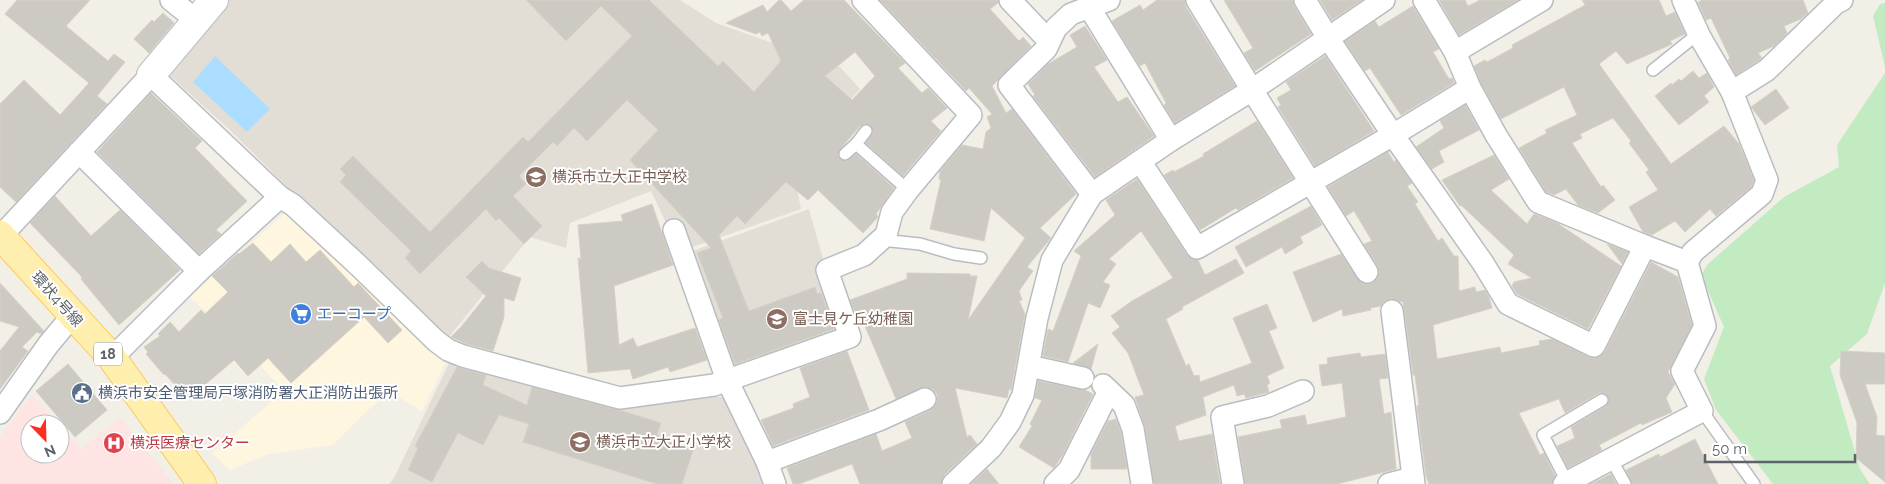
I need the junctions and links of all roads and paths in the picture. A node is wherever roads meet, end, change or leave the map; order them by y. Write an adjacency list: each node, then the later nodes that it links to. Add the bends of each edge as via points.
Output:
1 (171, 0): 13 (street)
2 (864, 0): 31 (street, via 971,115)
3 (1010, 0): 16 (street)
4 (1110, 0): 12 (street)
5 (1197, 0): 21 (street)
6 (1305, 0): 15 (street)
7 (1384, 0): 15 (street)
8 (1424, 0): 17 (street)
9 (1542, 0): 17 (street)
10 (1683, 0): 14 (street)
11 (1842, 0): 22 (street, via 1767,70)
12 (1089, 7): 16 (street, via 1071,14 1056,28); 25 (street)
13 (203, 9): 19 (street)
14 (1699, 33): 18 (lane); 22 (street)
15 (1328, 38): 21 (street); 24 (street)
16 (1050, 41): 32 (street, via 1046,49 1009,85)
17 (1455, 52): 20 (street)
18 (1653, 70)
19 (151, 75): 27 (street); 33 (street)
20 (1470, 88): 24 (street); 37 (street, via 1538,202)
21 (1252, 90): 25 (street); 30 (street)
22 (1732, 92): 39 (street, via 1767,180 1762,194 1693,252)
23 (866, 130): 26 (lane)
24 (1393, 135): 30 (street); 37 (street, via 1484,263 1508,304 1594,346)
25 (1171, 140): 29 (street)
26 (856, 144): 28 (lane); 31 (lane)
27 (79, 152): 35 (street); 40 (street)
28 (845, 154)
29 (1140, 161): 30 (street, via 1197,248); 32 (street)
30 (1310, 182): 41 (street)
31 (908, 190): 36 (street, via 892,212 886,235)
32 (1092, 194): 45 (street, via 1052,260)
33 (280, 197): 40 (street); 47 (street, via 293,205 448,350 620,398 714,385)
34 (674, 230): 47 (street)
35 (0, 236): 43 (main road, 環状4号線 / 18)
36 (881, 240): 38 (lane, via 920,244); 47 (street, via 864,254 827,270 850,337)
37 (1645, 246): 39 (street)
38 (981, 258)
39 (1687, 262): 52 (street, via 1705,326 1682,371)
40 (199, 271): 44 (street)
41 (1368, 272)
42 (1392, 311): 55 (street)
43 (72, 316): 44 (main road, 環状4号線 / 18); 51 (street)
44 (112, 358): 57 (main road, 環状4号線 / 18)
45 (1029, 366): 46 (street); 59 (street, via 1023,395 1010,422 990,448)
46 (1083, 378)
47 (727, 380): 54 (street)
48 (1303, 391): 62 (street, via 1268,406 1222,417)
49 (924, 399): 54 (street)
50 (1602, 400): 56 (lane, via 1543,435)
51 (3, 402)
52 (1702, 410): 53 (street); 65 (lane)
53 (1611, 459): 56 (street); 64 (lane)
54 (767, 462): 58 (street)
55 (1413, 481): 63 (street)
56 (1565, 483)
57 (202, 484)
58 (775, 484)
59 (953, 484)
60 (1055, 484): 61 (street, via 1069,470 1106,388 1124,405 1133,429)
61 (1142, 484)
62 (1233, 484)
63 (1389, 484)
64 (1625, 484)
65 (1754, 484)

